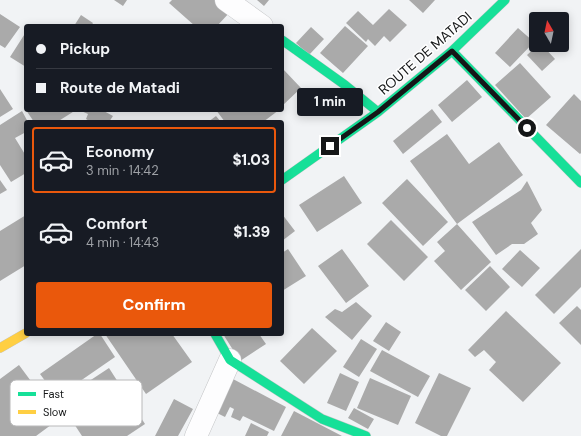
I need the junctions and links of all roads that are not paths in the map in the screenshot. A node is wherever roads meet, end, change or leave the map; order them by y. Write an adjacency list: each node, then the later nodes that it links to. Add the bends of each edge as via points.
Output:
1 (226, 0): 3 (street)
2 (505, 0): 5 (main road, ROUTE DE MATADI)
3 (259, 24)
4 (284, 41): 6 (main road)
5 (452, 51): 6 (main road, ROUTE DE MATADI); 8 (main road)
6 (378, 112): 7 (main road, ROUTE DE MATADI)
7 (284, 179)
8 (581, 183)
9 (24, 334): 11 (main road)
10 (216, 336): 12 (main road)
11 (0, 348)
12 (230, 360): 13 (street); 14 (main road, via 322,419)
13 (196, 436)
14 (366, 436)

